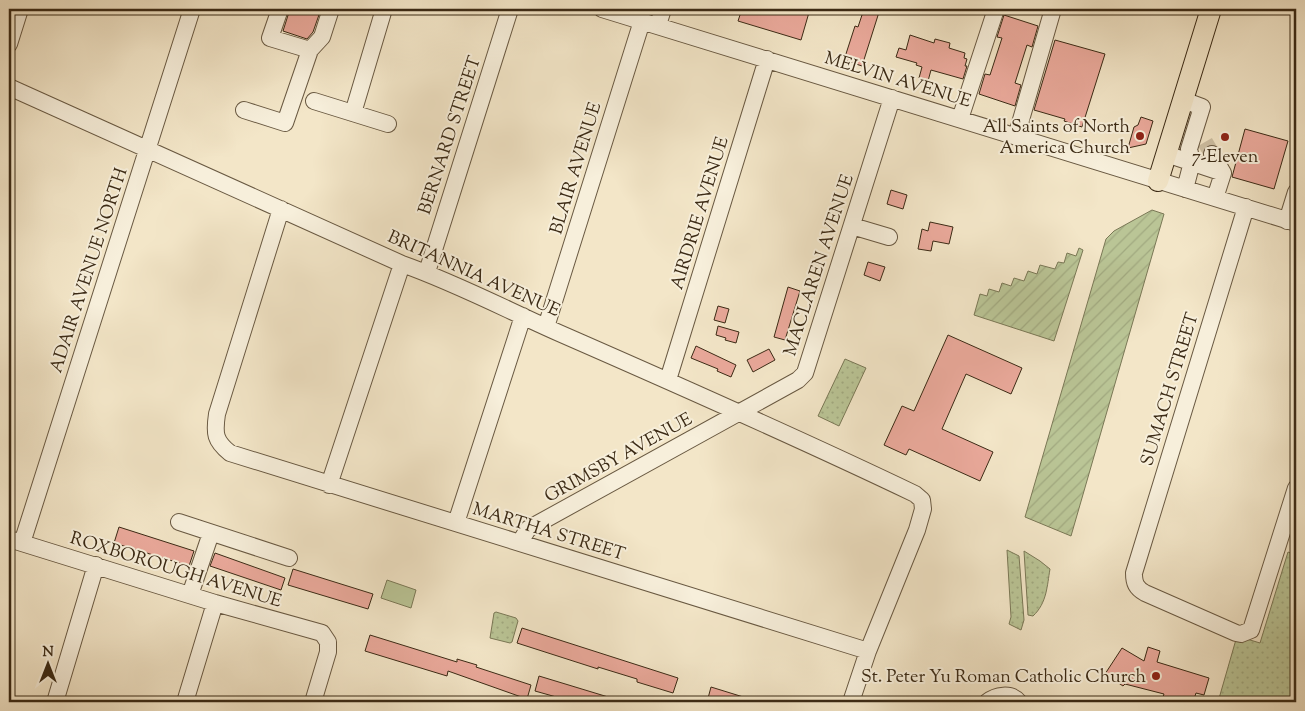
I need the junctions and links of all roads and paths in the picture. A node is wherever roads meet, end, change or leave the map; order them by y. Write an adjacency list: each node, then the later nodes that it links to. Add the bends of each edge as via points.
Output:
1 (20, 9): 13 (street)
2 (192, 9): 26 (street, ADAIR AVENUE NORTH)
3 (280, 9): 14 (street, via 270,38)
4 (331, 9): 14 (street, via 322,37)
5 (384, 9): 21 (street)
6 (510, 9): 40 (street, BERNARD STREET)
7 (602, 9): 12 (street, MELVIN AVENUE)
8 (663, 9): 12 (street, BLAIR AVENUE)
9 (996, 9): 22 (street)
10 (1053, 9): 25 (street)
11 (1211, 9): 18 (main road)
12 (650, 23): 15 (street, MELVIN AVENUE); 42 (street, BLAIR AVENUE)
13 (9, 44)
14 (310, 50): 20 (street, via 285,123)
15 (767, 59): 17 (street, MELVIN AVENUE); 43 (street, AIRDRIE AVENUE)
16 (9, 87): 26 (street, BRITANNIA AVENUE)
17 (892, 98): 22 (street, MELVIN AVENUE); 37 (street, MACLAREN AVENUE)
18 (1183, 100): 24 (street, via 1202,107); 27 (main road)
19 (314, 101): 21 (street)
20 (244, 110)
21 (353, 113): 23 (street)
22 (960, 119): 25 (street, MELVIN AVENUE)
23 (388, 124)
24 (1196, 126): 28 (street, via 1189,149); 29 (street)
25 (1016, 137): 30 (street, MELVIN AVENUE)
26 (147, 150): 35 (street, BRITANNIA AVENUE); 50 (street, ADAIR AVENUE NORTH)
27 (1166, 154): 28 (street); 30 (main road)
28 (1192, 162): 29 (street); 31 (street)
29 (1223, 173): 33 (street)
30 (1158, 181): 31 (street, MELVIN AVENUE)
31 (1185, 189): 33 (street, MELVIN AVENUE)
32 (1296, 192): 36 (street)
33 (1215, 198): 34 (street, MELVIN AVENUE)
34 (1246, 207): 36 (street, MELVIN AVENUE); 46 (street, SUMACH STREET, via 1134,573 1137,587 1236,633 1252,630)
35 (282, 209): 39 (street, BRITANNIA AVENUE); 45 (street, MARTHA STREET, via 217,414 215,430 220,445 230,453)
36 (1292, 222)
37 (852, 226): 38 (street); 44 (street, MACLAREN AVENUE, via 805,373)
38 (889, 237)
39 (402, 264): 40 (street, BRITANNIA AVENUE); 45 (street)
40 (427, 272): 41 (street, BRITANNIA AVENUE)
41 (523, 316): 42 (street, BRITANNIA AVENUE); 48 (street)
42 (546, 327): 43 (street, BRITANNIA AVENUE)
43 (668, 380): 44 (street, BRITANNIA AVENUE)
44 (740, 412): 51 (street, GRIMSBY AVENUE, via 528,529); 56 (street, BRITANNIA AVENUE, via 922,500 923,510 917,530)
45 (329, 485): 48 (street, MARTHA STREET)
46 (1296, 488)
47 (179, 522): 49 (street)
48 (456, 523): 51 (street, MARTHA STREET)
49 (211, 533): 52 (street); 54 (street)
50 (15, 541): 53 (street, ROXBOROUGH AVENUE)
51 (520, 542): 56 (street, MARTHA STREET)
52 (289, 558)
53 (96, 566): 54 (street, ROXBOROUGH AVENUE); 57 (street)
54 (190, 595): 55 (street, ROXBOROUGH AVENUE)
55 (215, 603): 58 (street); 59 (street, ROXBOROUGH AVENUE, via 322,633 328,642 328,652)
56 (868, 651): 60 (street)
57 (55, 702)
58 (185, 702)
59 (313, 702)
60 (852, 702)
61 (987, 702): 62 (street, via 1006,695)
62 (1018, 702)

